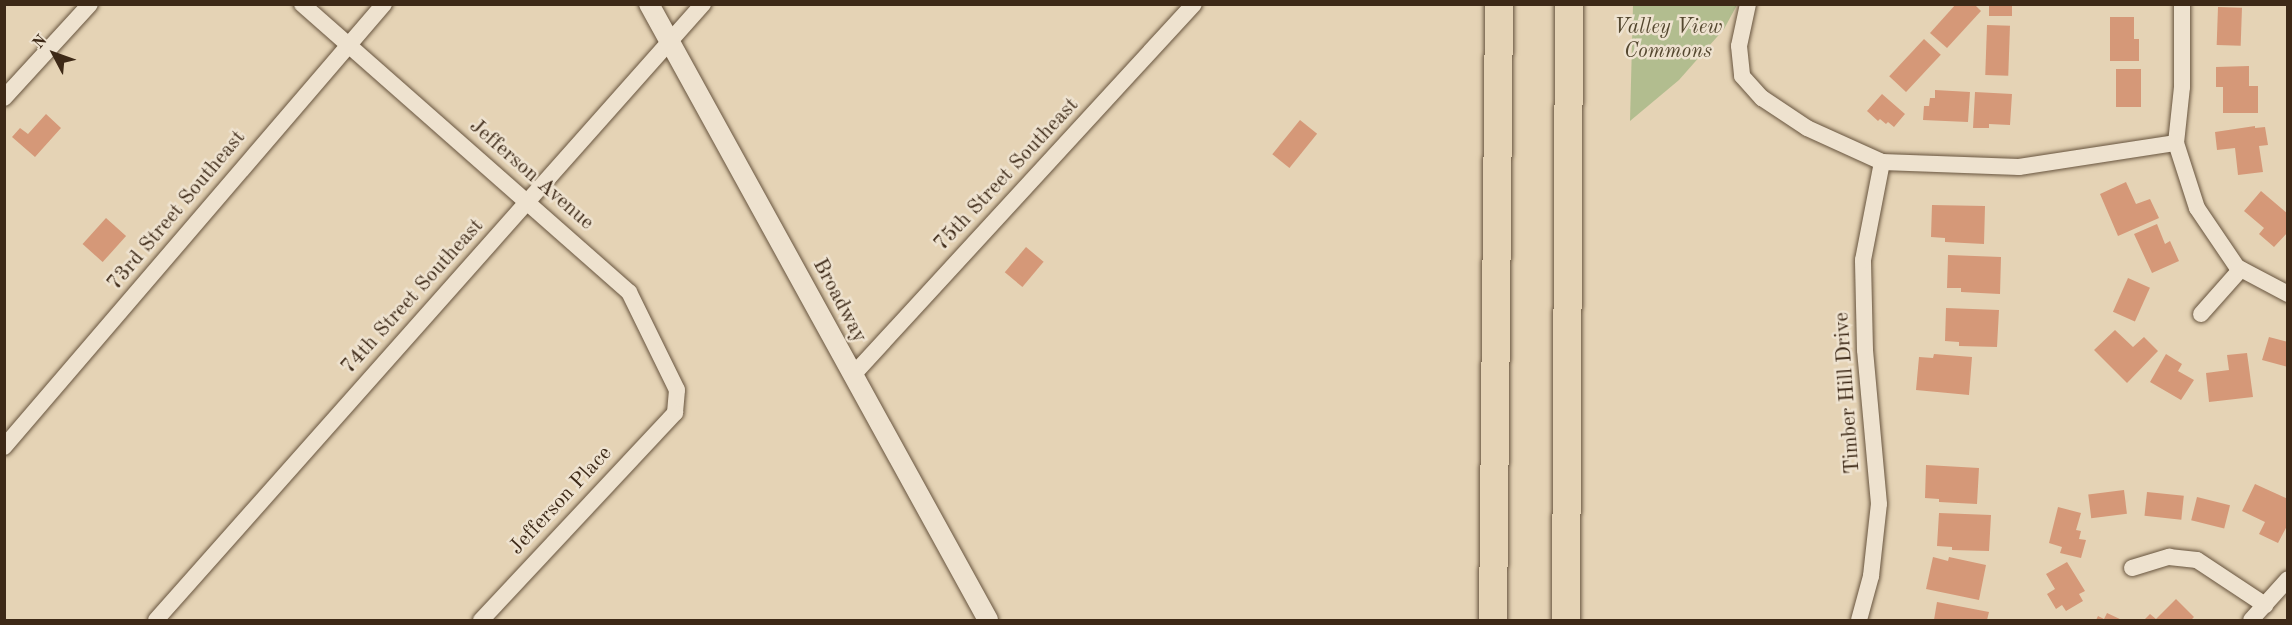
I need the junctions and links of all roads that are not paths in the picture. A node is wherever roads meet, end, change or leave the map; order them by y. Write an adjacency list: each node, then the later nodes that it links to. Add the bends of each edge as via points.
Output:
1 (90, 4): 13 (street)
2 (302, 4): 12 (street, Jefferson Avenue)
3 (384, 4): 12 (street, 73rd Street Southeast)
4 (649, 4): 11 (street, Broadway)
5 (703, 4): 11 (street, 74th Street Southeast)
6 (1194, 4): 20 (street, 75th Street Southeast)
7 (1499, 4): 29 (highway)
8 (1569, 4): 30 (highway)
9 (1748, 4): 15 (street, via 1739,46 1742,76 1762,98 1807,128)
10 (2182, 4): 14 (street, via 2182,87)
11 (671, 42): 16 (street, 74th Street Southeast); 20 (street, Broadway)
12 (349, 45): 16 (street, Jefferson Avenue); 22 (street, 73rd Street Southeast)
13 (4, 98)
14 (2176, 144): 15 (street, via 2019,167); 17 (street, via 2197,208)
15 (1882, 162): 31 (street, Timber Hill Drive, via 1863,260 1865,350 1879,504 1871,576)
16 (527, 202): 21 (street, Jefferson Avenue, via 629,292 677,390); 26 (street, 74th Street Southeast)
17 (2241, 269): 18 (street); 19 (street)
18 (2288, 294)
19 (2201, 314)
20 (852, 376): 28 (street, Broadway)
21 (675, 413): 27 (street, Jefferson Place)
22 (4, 447)
23 (2132, 568): 25 (street, via 2169,557 2197,560)
24 (2288, 579): 25 (street)
25 (2265, 605): 32 (street)
26 (156, 621)
27 (481, 621)
28 (988, 621)
29 (1493, 621)
30 (1566, 621)
31 (1859, 621)
32 (2251, 621)

